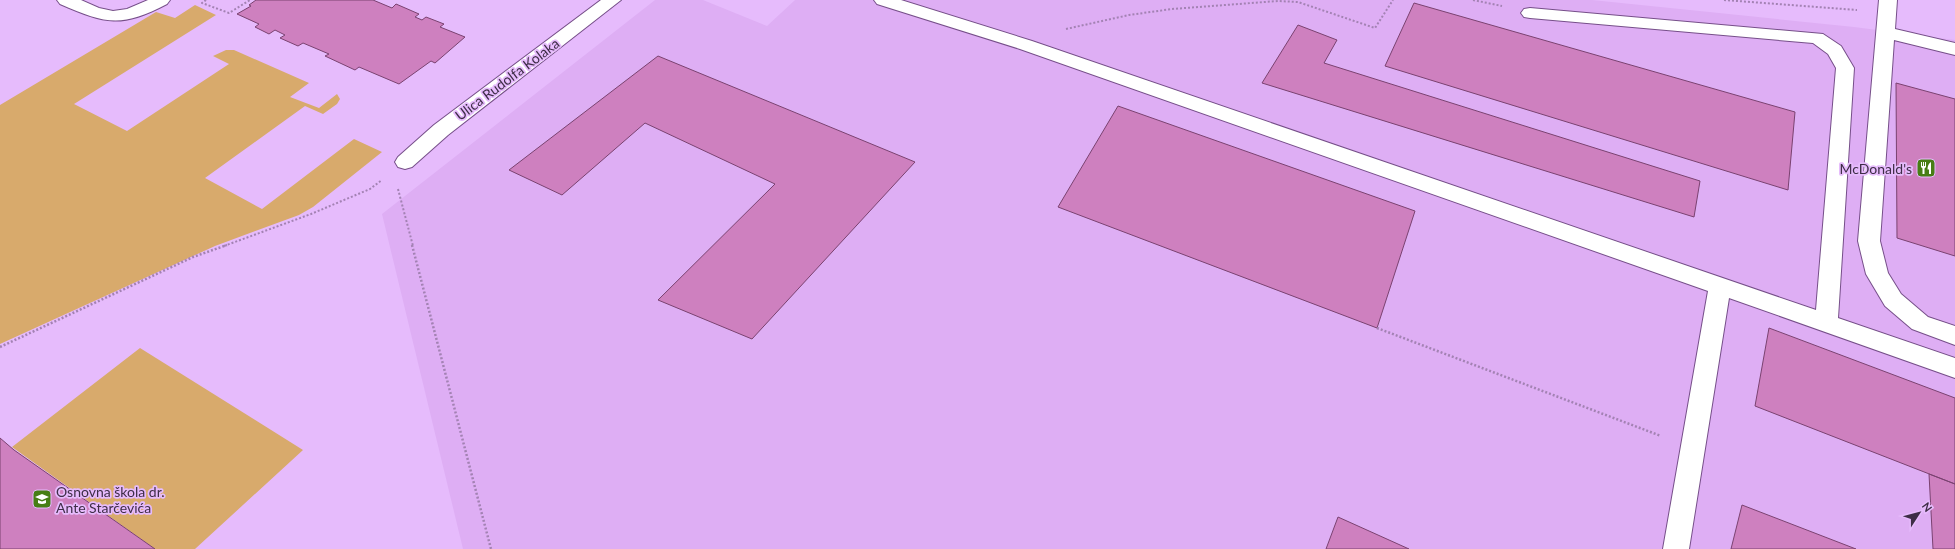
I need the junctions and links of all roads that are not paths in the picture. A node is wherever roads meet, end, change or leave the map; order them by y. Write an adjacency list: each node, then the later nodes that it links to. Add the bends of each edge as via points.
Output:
1 (66, 0): 2 (street, via 101,15 115,17 137,12)
2 (161, 0)
3 (612, 0): 9 (street, Ulica Rudolfa Kolaka, via 441,130)
4 (883, 0): 10 (street, via 1026,45)
5 (1888, 6): 7 (street)
6 (1530, 13): 11 (street, via 1817,38 1830,44 1838,53 1845,68)
7 (1886, 33): 8 (street); 12 (street, via 1869,241 1877,274 1893,300 1920,322)
8 (1955, 49)
9 (405, 162)
10 (1720, 286): 11 (street); 14 (street)
11 (1826, 323): 13 (street)
12 (1955, 336)
13 (1955, 368)
14 (1676, 549)

